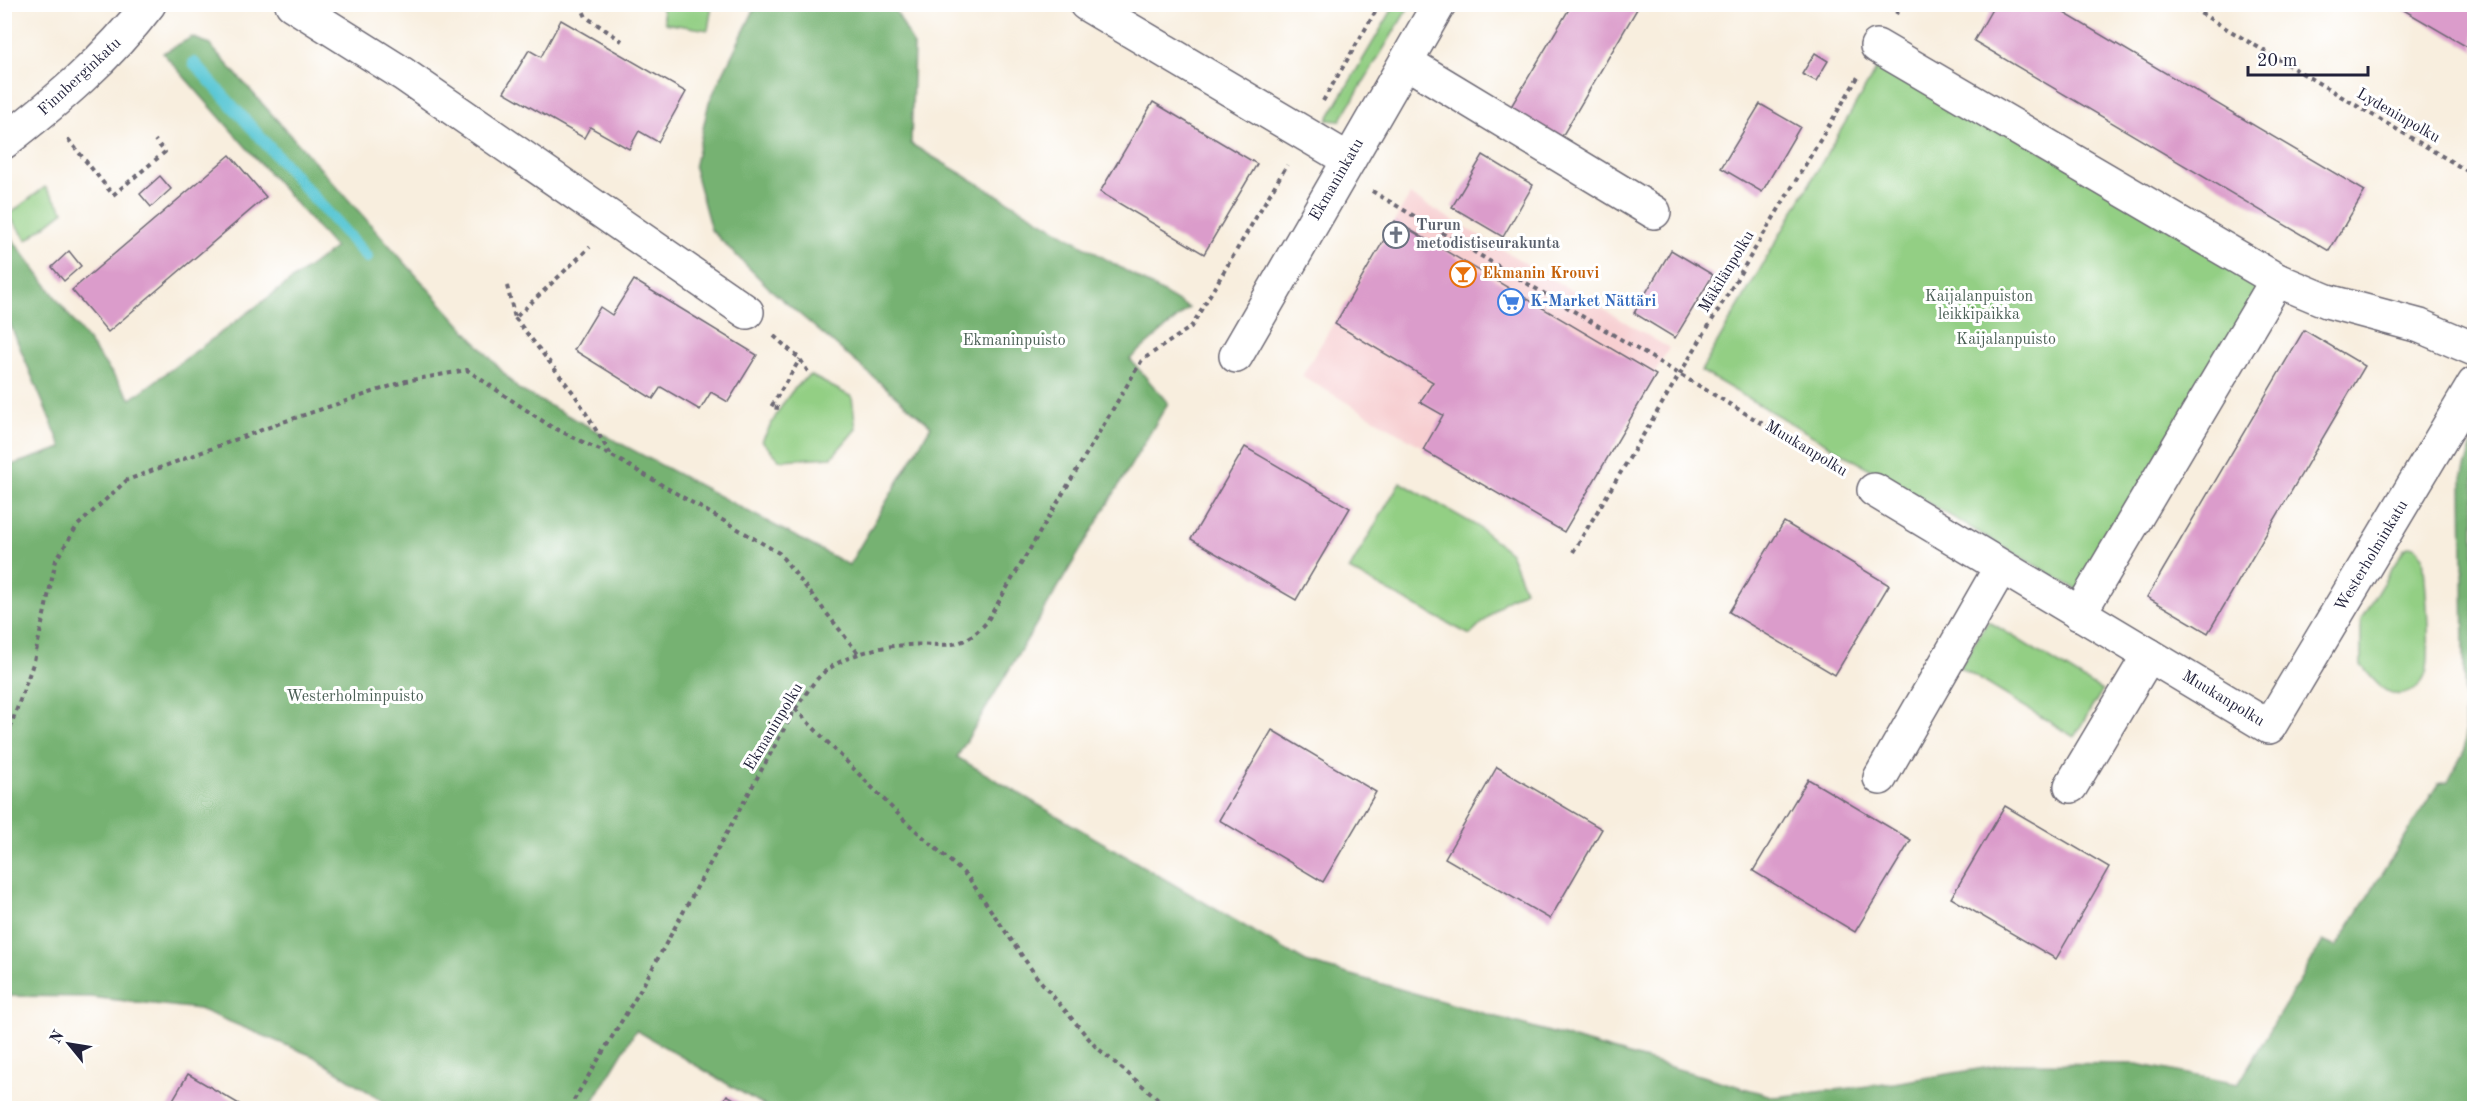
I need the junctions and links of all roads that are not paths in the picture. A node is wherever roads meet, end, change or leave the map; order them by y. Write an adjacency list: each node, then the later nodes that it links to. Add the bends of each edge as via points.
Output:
1 (149, 4): 7 (street, Finnberginkatu, via 95,66)
2 (292, 4): 11 (street, via 403,74)
3 (1086, 4): 8 (street)
4 (1439, 4): 6 (street, Ekmaninkatu)
5 (1877, 46): 10 (street)
6 (1406, 62): 8 (street, Ekmaninkatu); 9 (street)
7 (4, 142)
8 (1345, 166): 13 (street, Ekmaninkatu)
9 (1654, 212)
10 (2277, 280): 12 (street, via 2327,301 2420,326); 17 (street)
11 (747, 312)
12 (2475, 349)
13 (1236, 356)
14 (2475, 384): 19 (street, Westerholminkatu)
15 (1874, 490): 16 (street, Muukanpolku)
16 (2001, 567): 17 (street, Muukanpolku); 20 (street)
17 (2079, 614): 18 (street, Muukanpolku)
18 (2149, 655): 19 (street, Muukanpolku); 21 (street)
19 (2269, 727)
20 (1880, 778)
21 (2071, 786)

